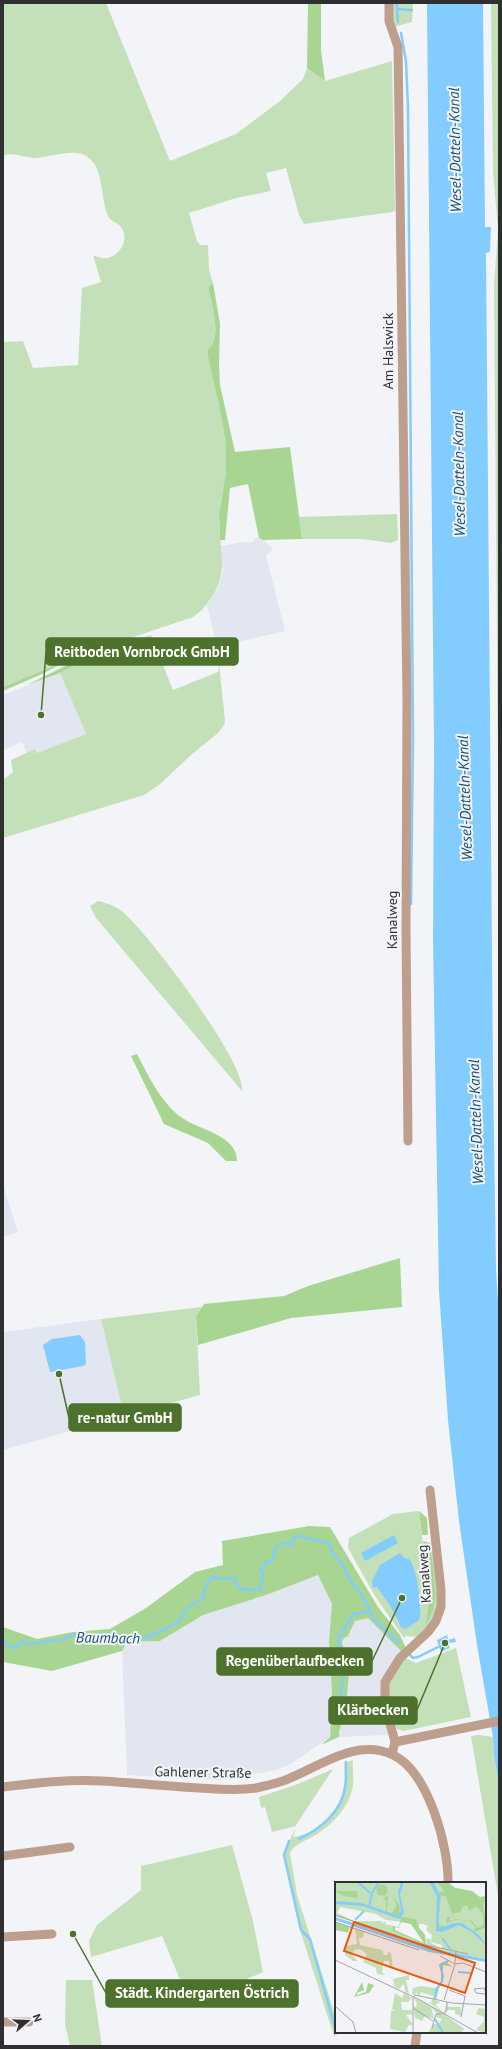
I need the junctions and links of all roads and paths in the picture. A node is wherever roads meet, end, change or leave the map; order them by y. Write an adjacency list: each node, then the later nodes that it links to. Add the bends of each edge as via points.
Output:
1 (390, 3): 2 (street, Am Halswick, via 389,21 398,47)
2 (407, 700): 3 (street, Kanalweg)
3 (408, 1141)
4 (430, 1490): 6 (street, Kanalweg, via 441,1607 436,1621 428,1632 400,1658 385,1682 385,1704)
5 (499, 1721): 6 (street)
6 (395, 1742): 7 (street, Kanalweg)
7 (392, 1754): 8 (street, Gahlener Straße, via 368,1748 350,1751 283,1781 251,1789 72,1781); 11 (street, Gahlener Straße, via 412,1768 422,1783 433,1811 448,1866)
8 (3, 1787)
9 (70, 1847): 10 (street)
10 (3, 1856)
11 (448, 1882)
12 (52, 1934): 13 (street)
13 (3, 1937)
14 (3, 2022): 15 (street)
15 (29, 2022)
16 (417, 2033): 17 (street)
17 (414, 2046)

